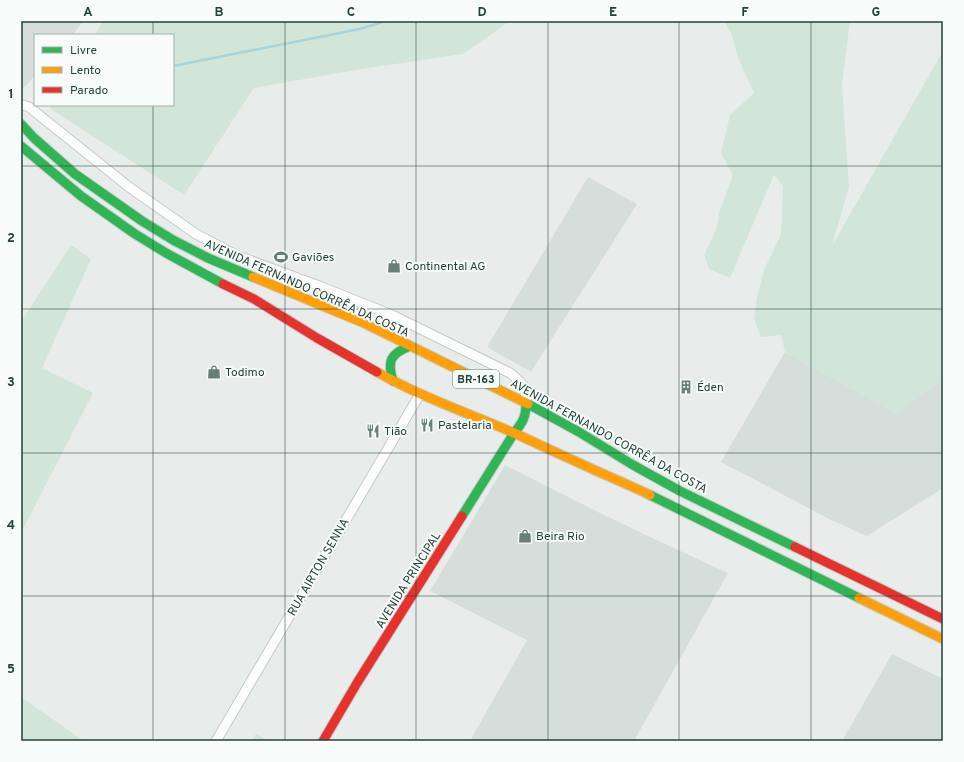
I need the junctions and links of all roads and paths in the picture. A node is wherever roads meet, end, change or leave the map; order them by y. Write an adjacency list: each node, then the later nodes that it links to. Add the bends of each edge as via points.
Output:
1 (21, 106): 4 (street, via 29,107 129,187 196,234 238,256)
2 (21, 124): 5 (main road, AVENIDA FERNANDO CORRÊA DA COSTA / BR-163, via 76,174 173,240 208,258)
3 (21, 146): 7 (main road, via 81,196 135,234 218,282 254,299)
4 (319, 286): 5 (street); 9 (street, via 392,315 510,373 519,380 526,391)
5 (312, 302): 6 (main road, AVENIDA FERNANDO CORRÊA DA COSTA / BR-163, via 364,323)
6 (410, 346): 7 (main road, via 398,350 392,356 389,363); 9 (main road, AVENIDA FERNANDO CORRÊA DA COSTA / BR-163)
7 (393, 381): 8 (main road)
8 (420, 394): 10 (main road); 13 (street, RUA AIRTON SENNA)
9 (526, 403): 10 (main road, AVENIDA PRINCIPAL, via 523,423); 11 (main road, AVENIDA FERNANDO CORRÊA DA COSTA / BR-163, via 680,490)
10 (514, 433): 12 (main road, via 625,483); 14 (main road, AVENIDA PRINCIPAL)
11 (943, 619)
12 (943, 639)
13 (216, 741)
14 (323, 741)

